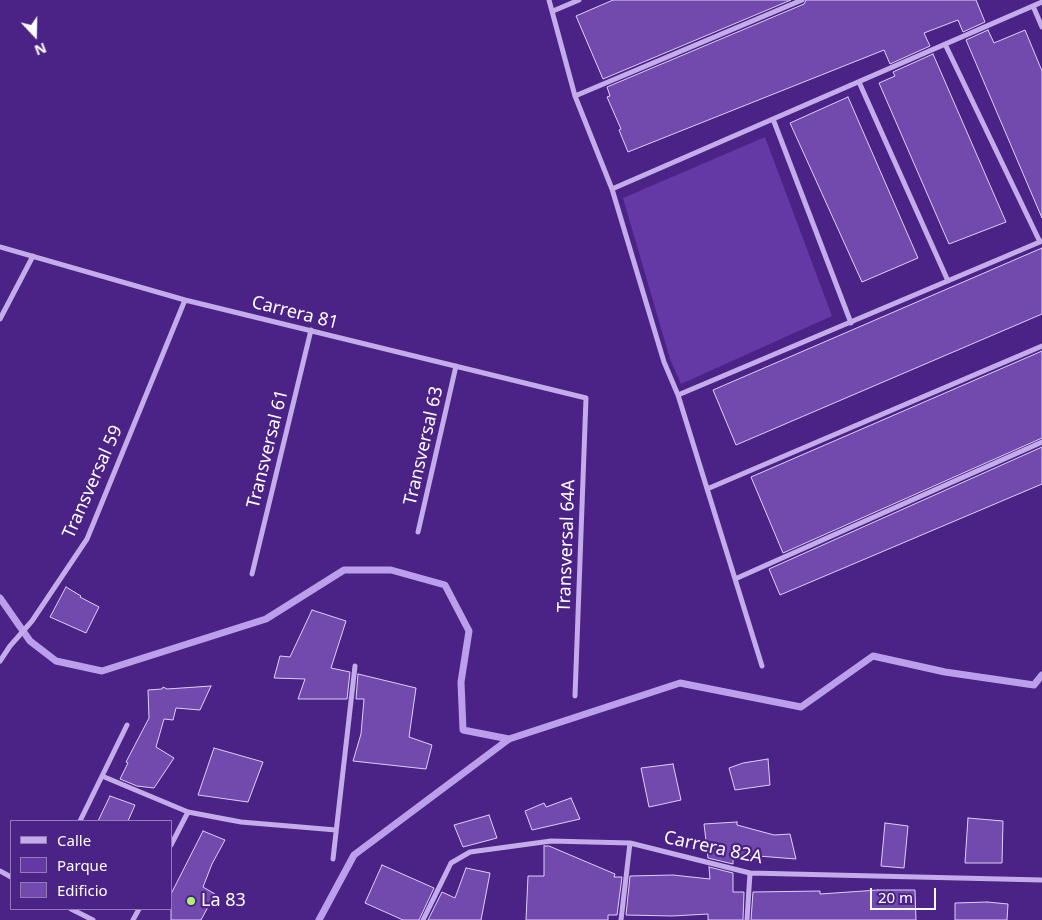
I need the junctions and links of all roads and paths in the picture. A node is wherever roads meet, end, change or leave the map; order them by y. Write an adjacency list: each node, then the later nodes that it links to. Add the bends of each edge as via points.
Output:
1 (549, 0): 6 (street)
2 (579, 0): 6 (street)
3 (802, 0): 10 (street)
4 (1042, 2): 5 (street)
5 (1033, 6): 7 (street); 8 (street)
6 (553, 11): 10 (street)
7 (1042, 27)
8 (945, 44): 9 (street); 13 (street)
9 (859, 82): 11 (street); 16 (street)
10 (575, 96): 12 (street)
11 (773, 119): 12 (street); 19 (street)
12 (612, 189): 23 (street, via 664,362)
13 (1041, 241): 16 (street)
14 (0, 247): 15 (street, Carrera 81)
15 (33, 256): 17 (street, Carrera 81); 18 (street)
16 (948, 281): 19 (street)
17 (185, 300): 20 (street, Carrera 81); 30 (street, Transversal 59, via 87,539 32,621)
18 (0, 319)
19 (851, 323): 23 (street)
20 (311, 330): 22 (street, Carrera 81); 28 (street, Transversal 61)
21 (1042, 346): 26 (street)
22 (456, 366): 24 (street, Carrera 81); 27 (street, Transversal 63)
23 (678, 395): 26 (street)
24 (586, 398): 33 (street, Transversal 64A)
25 (1042, 442): 29 (street)
26 (707, 489): 29 (street)
27 (418, 532)
28 (252, 574)
29 (735, 579): 32 (street)
30 (0, 661)
31 (355, 666): 38 (street)
32 (762, 666)
33 (575, 696)
34 (127, 725): 35 (street)
35 (102, 776): 36 (street); 37 (street)
36 (188, 812): 38 (street, via 241,822); 39 (street)
37 (80, 820)
38 (336, 830): 41 (street)
39 (172, 843)
40 (630, 843): 42 (street, Carrera 82A); 46 (street, Carrera 82A, via 551,841 470,852 450,863); 47 (street)
41 (333, 859)
42 (750, 873): 43 (street, Carrera 82A); 48 (street)
43 (1042, 880)
44 (73, 910): 45 (street)
45 (90, 919)
46 (423, 920)
47 (621, 920)
48 (747, 920)

